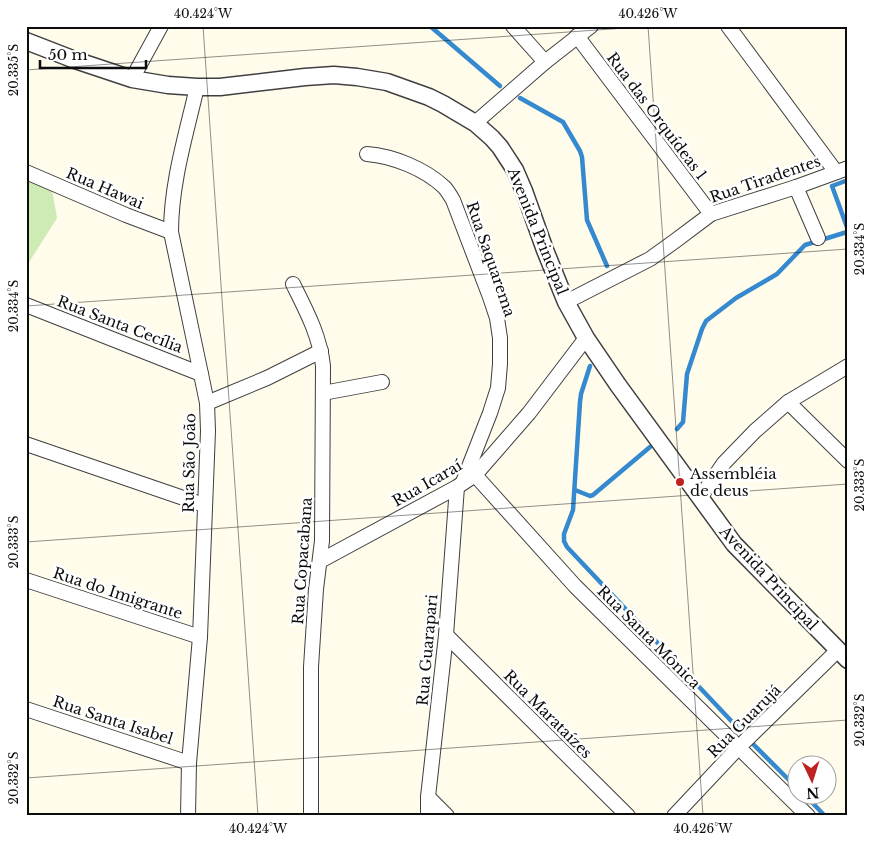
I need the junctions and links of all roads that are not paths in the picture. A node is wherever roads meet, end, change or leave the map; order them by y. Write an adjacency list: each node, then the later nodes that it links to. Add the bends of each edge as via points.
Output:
1 (160, 26): 8 (street)
2 (514, 26): 7 (street)
3 (591, 26): 5 (street)
4 (728, 26): 12 (street)
5 (577, 36): 7 (street); 15 (street, Rua das Orquídeas 1)
6 (26, 41): 8 (street, Avenida Principal)
7 (545, 62): 10 (street)
8 (132, 79): 9 (street, Avenida Principal)
9 (197, 87): 10 (street, Avenida Principal, via 334,75 357,77 387,82 429,96); 16 (street, Rua São João, via 174,187)
10 (475, 123): 19 (street, Avenida Principal, via 500,147 515,170)
11 (367, 154): 32 (street, Rua Saquarema, via 398,160 435,179 445,188 453,200 497,318 500,338 498,388)
12 (842, 170): 14 (street, Rua Tiradentes)
13 (26, 172): 16 (street, Rua Hawai)
14 (796, 187): 15 (street, Rua Tiradentes); 17 (street)
15 (711, 214): 19 (street, Rua Tiradentes, via 650,259)
16 (171, 232): 24 (street, Rua São João)
17 (818, 238)
18 (293, 284): 22 (street, Rua Copacabana)
19 (566, 302): 21 (street, Avenida Principal)
20 (26, 305): 24 (street, Rua Santa Cecília)
21 (586, 338): 31 (street, Rua Icaraí, via 529,413); 33 (street, Avenida Principal)
22 (321, 351): 26 (street, Rua Copacabana); 28 (street)
23 (848, 366): 27 (street)
24 (201, 374): 28 (street, Rua São João)
25 (382, 382): 26 (street)
26 (323, 393): 35 (street, Rua Copacabana)
27 (788, 402): 30 (street); 33 (street, via 724,463)
28 (207, 403): 34 (street, Rua São João)
29 (26, 444): 34 (street)
30 (848, 461)
31 (476, 475): 32 (street, Rua Icaraí); 41 (street, Rua Santa Mônica, via 575,586)
32 (460, 485): 35 (street, Rua Icaraí); 37 (street, Rua Guarapari)
33 (700, 498): 39 (street, Avenida Principal, via 734,544)
34 (204, 505): 38 (street, Rua São João)
35 (320, 562): 45 (street, Rua Copacabana, via 311,667)
36 (26, 580): 38 (street, Rua do Imigrante)
37 (446, 634): 43 (street, Rua Guarapari); 48 (street, Rua Marataízes)
38 (200, 637): 42 (street, Rua São João)
39 (843, 655): 41 (street, Rua Guarujá)
40 (26, 709): 42 (street, Rua Santa Isabel)
41 (738, 748): 49 (street, Rua Guarujá); 50 (street, Rua Santa Mônica)
42 (190, 763): 44 (street, Rua São João)
43 (428, 797): 46 (street, Rua Guarapari); 47 (street)
44 (188, 816)
45 (311, 816)
46 (428, 816)
47 (447, 816)
48 (628, 816)
49 (674, 816)
50 (808, 816)

